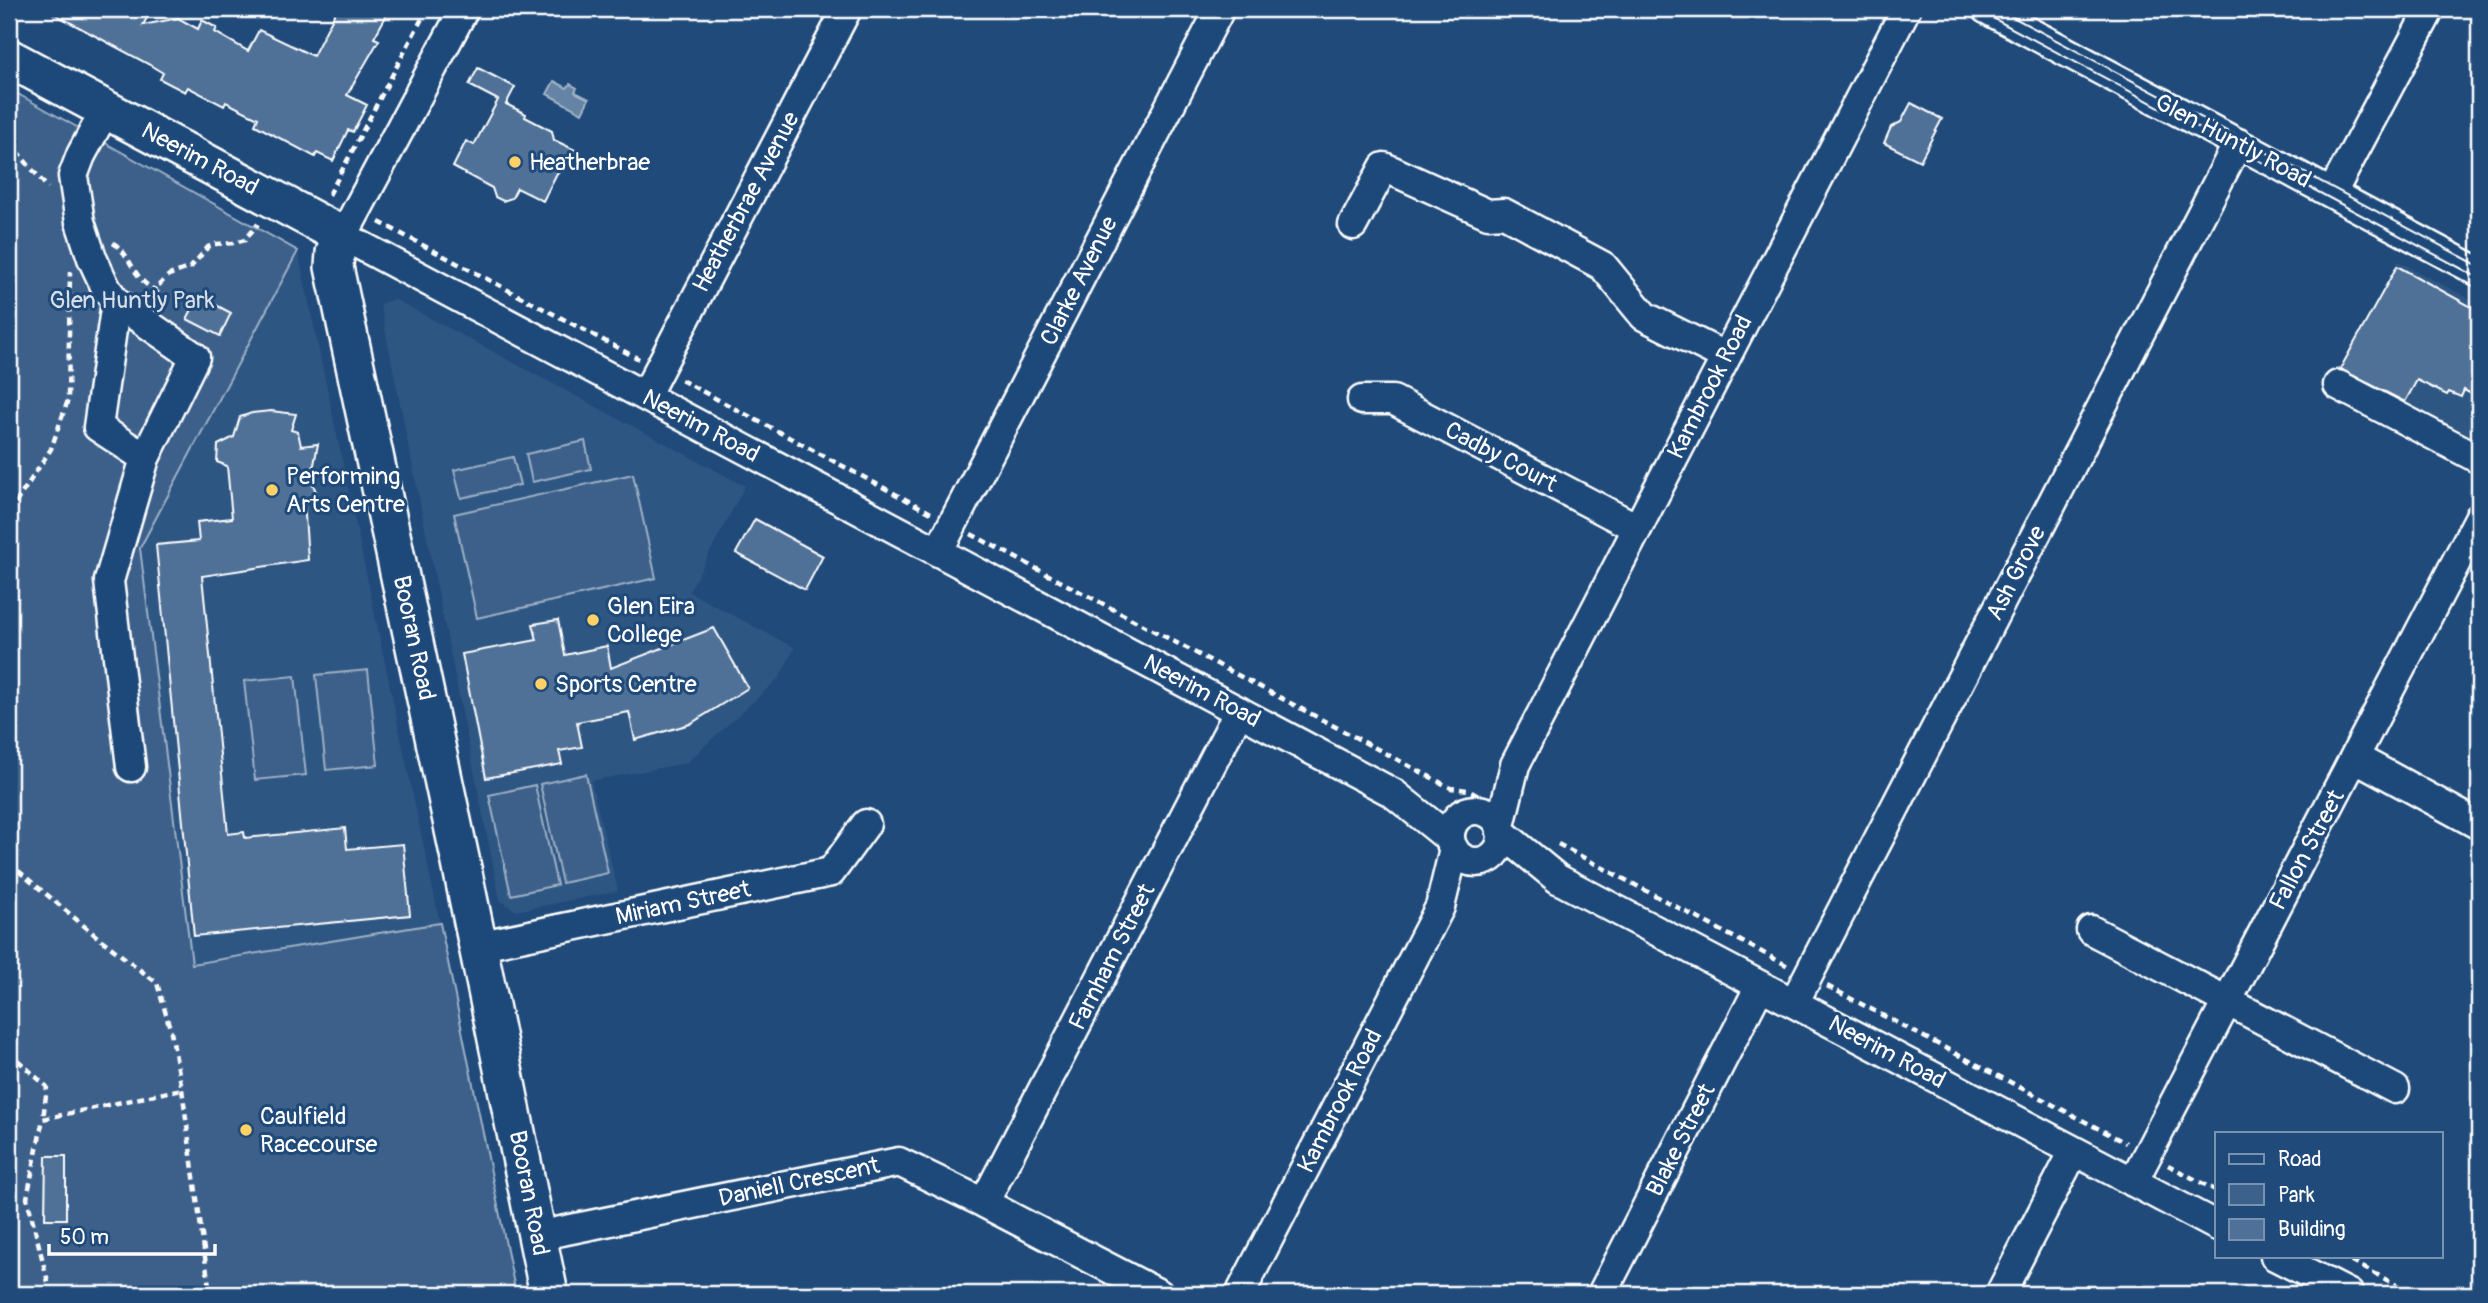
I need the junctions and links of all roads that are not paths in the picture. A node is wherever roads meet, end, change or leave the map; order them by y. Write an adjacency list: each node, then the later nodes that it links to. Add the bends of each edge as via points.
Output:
1 (464, 9): 12 (street, Booran Road)
2 (847, 9): 17 (street, Heatherbrae Avenue)
3 (1220, 9): 23 (street, Clarke Avenue)
4 (1906, 9): 15 (street, Kambrook Road)
5 (1986, 9): 9 (street, Glen Huntly Road)
6 (2430, 9): 10 (street)
7 (9, 58): 8 (main road, Neerim Road)
8 (106, 109): 12 (main road, Neerim Road); 14 (street, via 77,162 73,183 92,258)
9 (2238, 143): 10 (street, Glen Huntly Road); 39 (street, Ash Grove)
10 (2332, 193): 13 (street, Glen Huntly Road)
11 (1353, 225): 15 (street, via 1384,167 1488,214 1504,214 1603,266 1644,316)
12 (342, 236): 17 (street, Neerim Road); 36 (main road, Booran Road, via 334,267)
13 (2479, 272)
14 (116, 302): 19 (street, via 98,427); 19 (street, via 195,357)
15 (1726, 357): 22 (street, Kambrook Road)
16 (2338, 385): 20 (street)
17 (645, 396): 23 (street, Neerim Road)
18 (1362, 400): 22 (street, Cadby Court, via 1393,400)
19 (145, 458): 26 (street, via 109,581)
20 (2479, 459)
21 (2479, 518): 25 (street, Fallon Street)
22 (1637, 528): 28 (street, Kambrook Road)
23 (938, 552): 24 (street, Neerim Road)
24 (1239, 710): 27 (street, Neerim Road); 43 (street, Farnham Street)
25 (2356, 758): 30 (street); 38 (street, Fallon Street)
26 (131, 766)
27 (1393, 793): 28 (street, Neerim Road); 31 (street, Neerim Road)
28 (1487, 815): 31 (street, via 1453,824); 32 (street, via 1499,848); 33 (street, Neerim Road)
29 (866, 824): 36 (street, Miriam Street, via 831,872)
30 (2479, 825)
31 (1452, 844): 32 (street, via 1466,860); 34 (street, Kambrook Road)
32 (1485, 860): 33 (street, Neerim Road); 34 (street, Kambrook Road)
33 (1558, 879): 37 (street, Neerim Road)
34 (1440, 907): 49 (street, Kambrook Road)
35 (2091, 930): 38 (street)
36 (477, 946): 45 (main road, Booran Road)
37 (1760, 986): 39 (street, Neerim Road); 50 (street, Blake Street)
38 (2227, 1000): 40 (street); 42 (street, Fallon Street)
39 (1794, 1003): 41 (street, Neerim Road)
40 (2395, 1088)
41 (2074, 1151): 42 (street, Neerim Road); 51 (street)
42 (2133, 1182): 44 (street, Neerim Road)
43 (984, 1203): 45 (street, Daniell Crescent, via 899,1162); 48 (street, Daniell Crescent)
44 (2215, 1225)
45 (537, 1236): 47 (main road, Booran Road)
46 (2279, 1258): 52 (street)
47 (549, 1294)
48 (1159, 1294)
49 (1240, 1294)
50 (1602, 1294)
51 (2000, 1294)
52 (2349, 1294)

